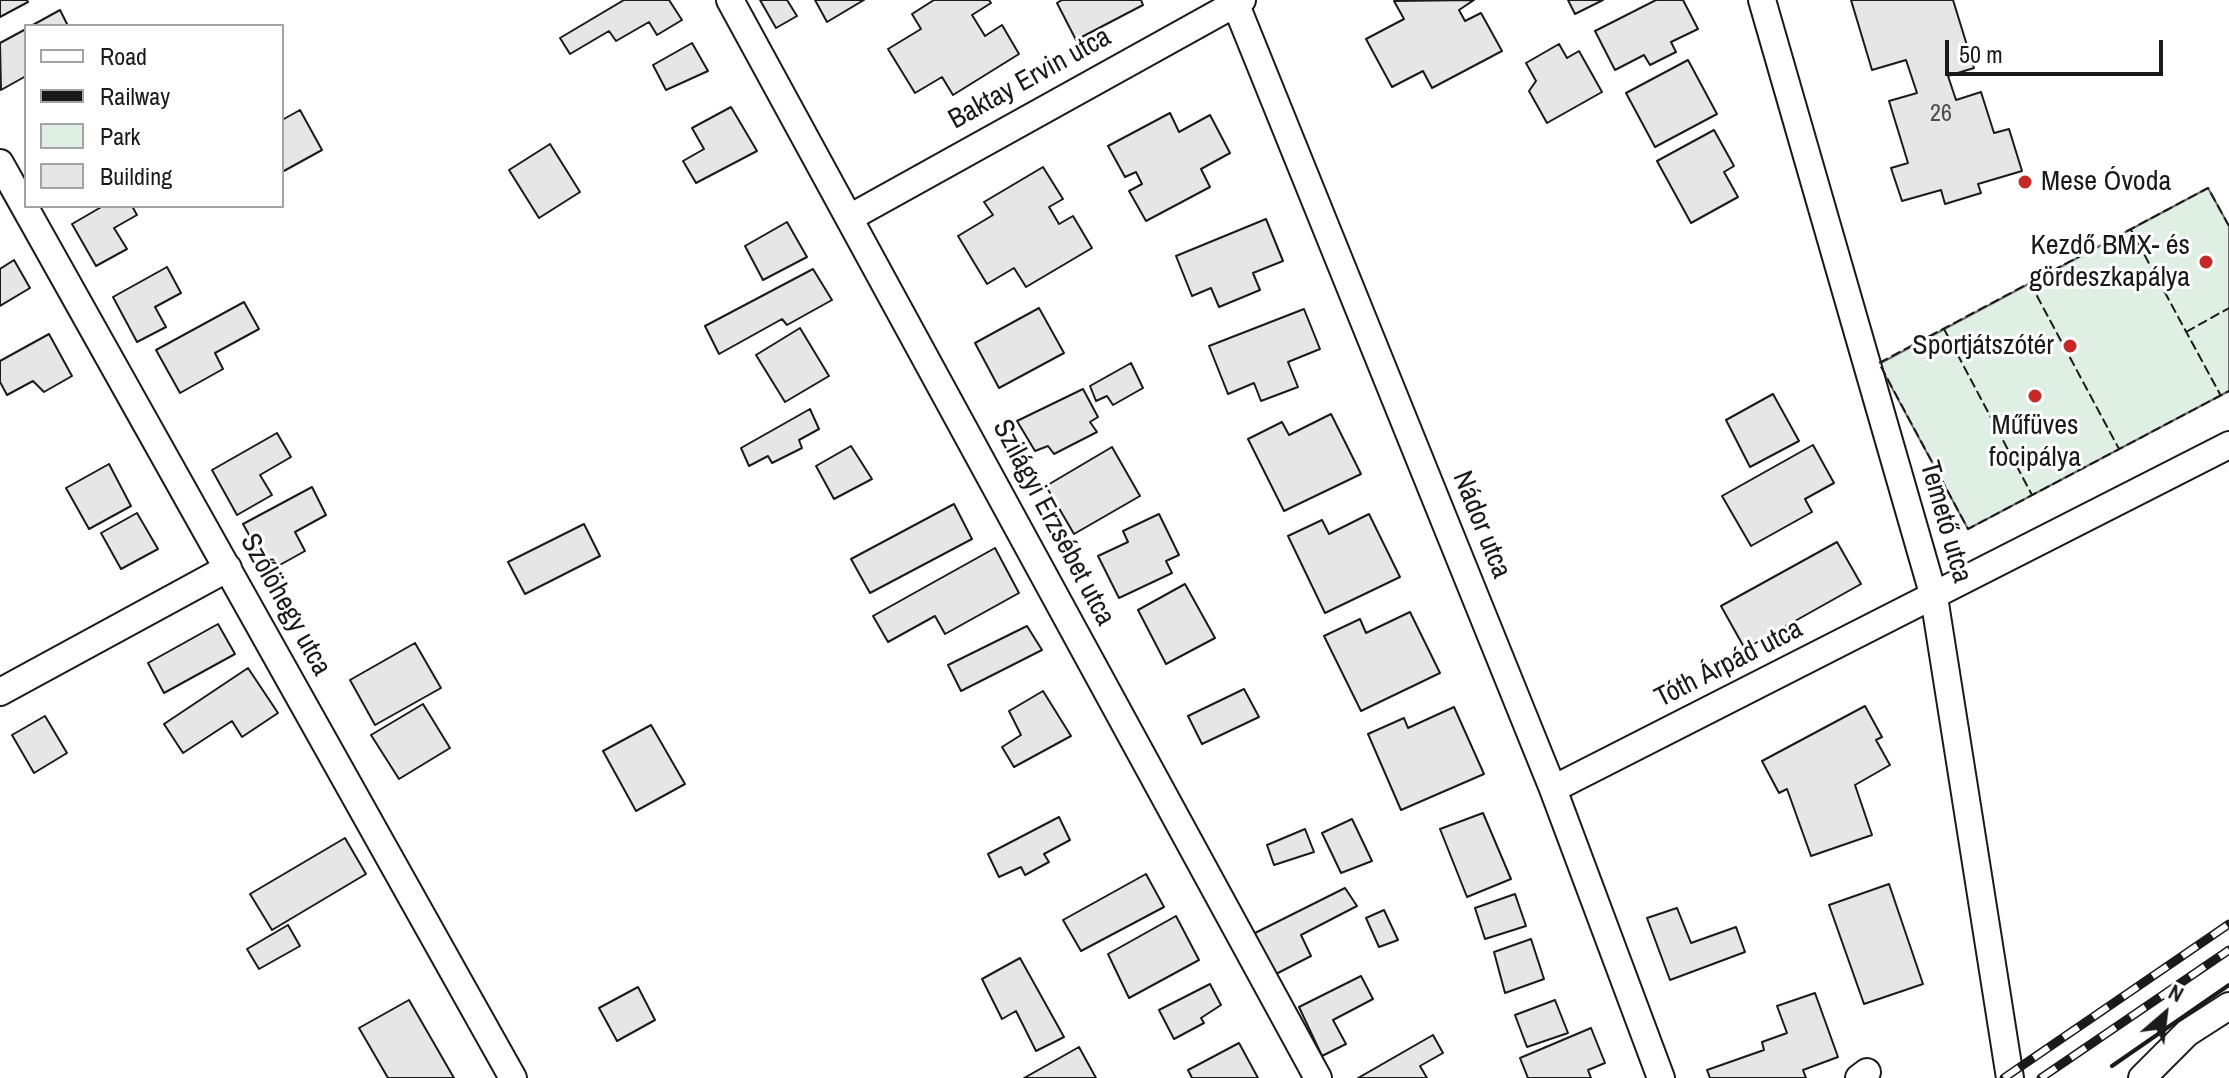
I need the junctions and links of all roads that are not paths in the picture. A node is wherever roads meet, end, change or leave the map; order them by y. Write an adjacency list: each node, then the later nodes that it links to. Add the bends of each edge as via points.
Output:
1 (730, 0): 7 (street, Szilágyi Erzsébet utca)
2 (1762, 0): 10 (street, Temető utca)
3 (1237, 1): 7 (street, Baktay Ervin utca); 12 (street, Nádor utca)
4 (0, 163): 5 (street, Szőlöhegy utca)
5 (24, 206)
6 (25, 208): 9 (street, Szőlöhegy utca)
7 (851, 217): 16 (street, Szilágyi Erzsébet utca)
8 (2229, 445): 10 (street, Tóth Árpád utca)
9 (228, 568): 11 (street); 15 (street, Szőlöhegy utca)
10 (1934, 597): 12 (street, Tóth Árpád utca); 14 (street, Temető utca)
11 (0, 692)
12 (1553, 789): 17 (street, Nádor utca)
13 (2229, 1006): 18 (street, via 2187,1033)
14 (2010, 1076)
15 (513, 1078)
16 (1318, 1078)
17 (1661, 1078)
18 (2142, 1078)

